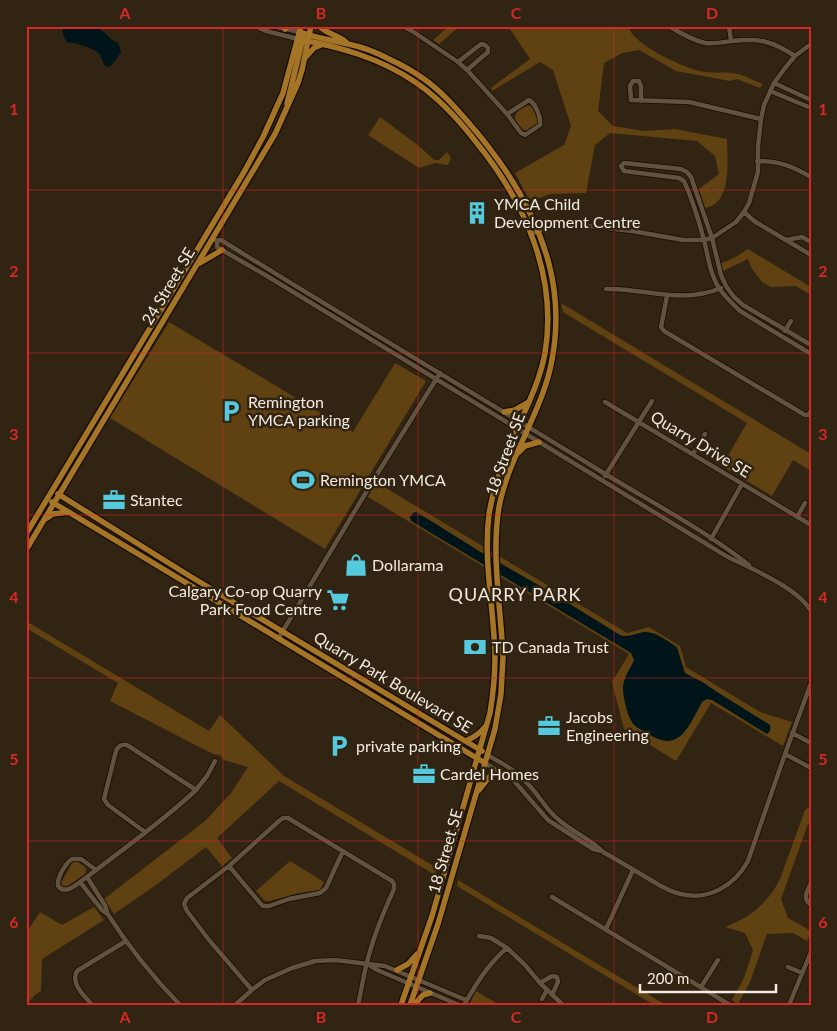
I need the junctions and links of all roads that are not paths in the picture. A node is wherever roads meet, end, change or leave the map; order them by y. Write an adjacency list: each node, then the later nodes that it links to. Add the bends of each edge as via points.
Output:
1 (255, 26): 9 (street, via 266,32)
2 (272, 26): 6 (street)
3 (311, 26): 9 (main road, 24 Street SE)
4 (319, 26): 12 (main road)
5 (729, 26): 10 (street)
6 (287, 27): 9 (street)
7 (404, 27): 16 (street)
8 (670, 27): 10 (street, via 706,43)
9 (303, 36): 11 (main road, 18 Street SE); 12 (main road, 18 Street SE); 15 (main road, 24 Street SE); 23 (main road); 72 (main road, 24 Street SE, via 263,137)
10 (731, 41): 14 (street, via 760,40 780,46)
11 (323, 44): 15 (main road); 34 (main road, 18 Street SE, via 376,60 434,96 488,156 513,196)
12 (348, 44): 33 (main road, 18 Street SE, via 390,59 424,79 443,95 504,167)
13 (811, 44): 14 (street)
14 (795, 56): 18 (street)
15 (305, 58): 23 (main road, 24 Street SE)
16 (458, 62): 17 (street); 17 (street, via 481,44 486,45 488,52)
17 (467, 70): 24 (street)
18 (774, 83): 19 (street); 20 (street)
19 (770, 91): 22 (street); 25 (street)
20 (811, 100)
21 (641, 101): 21 (street, via 641,86 639,81 633,81 631,100); 25 (street, via 690,102)
22 (811, 108)
23 (286, 112): 36 (main road, 24 Street SE)
24 (507, 114): 24 (street, via 529,100 533,102 541,122 525,135)
25 (761, 119): 26 (street)
26 (758, 161): 29 (street, via 784,163); 32 (street, via 758,172)
27 (653, 167): 28 (street); 28 (street, via 624,163 621,166 624,171); 30 (street, via 681,169)
28 (652, 176): 31 (street)
29 (811, 176)
30 (691, 177): 31 (street); 35 (street)
31 (684, 181): 37 (street)
32 (744, 212): 35 (street, via 736,222); 38 (street)
33 (538, 231): 34 (street); 37 (street, via 563,223 683,240); 63 (main road, 18 Street SE, via 552,278 555,332 548,376)
34 (531, 234): 57 (main road, 18 Street SE, via 544,274 548,316 544,354)
35 (712, 238): 37 (street); 43 (street)
36 (215, 240): 40 (street); 42 (main road, 24 Street SE); 47 (street, via 221,240)
37 (704, 240): 44 (street, via 714,279)
38 (786, 240): 39 (street, via 802,238); 41 (street)
39 (811, 242)
40 (222, 250): 42 (main road); 49 (street)
41 (811, 256)
42 (198, 264): 73 (main road, 24 Street SE)
43 (726, 286): 44 (street); 50 (street, via 743,306)
44 (720, 289): 46 (street); 51 (street, via 740,311)
45 (606, 290): 46 (street)
46 (667, 296): 59 (street, via 661,327 664,331 805,415)
47 (349, 318): 49 (street); 54 (street)
48 (791, 321): 50 (street)
49 (345, 324): 55 (street)
50 (786, 330): 51 (street); 52 (street)
51 (782, 336): 53 (street)
52 (811, 345)
53 (811, 354)
54 (440, 372): 55 (street); 60 (street)
55 (436, 379): 62 (street); 87 (street)
56 (652, 401): 61 (street)
57 (529, 402): 60 (main road); 62 (main road, 18 Street SE)
58 (605, 402): 61 (street)
59 (811, 410)
60 (504, 412): 62 (street)
61 (639, 421): 68 (street, Quarry Drive SE); 69 (street, Quarry Drive SE)
62 (518, 425): 63 (street); 64 (street); 90 (main road, 18 Street SE, via 494,489 488,524 495,657)
63 (528, 427): 64 (main road, 18 Street SE); 69 (street)
64 (526, 434): 66 (street); 67 (main road, 18 Street SE)
65 (705, 434): 68 (street)
66 (539, 442): 67 (main road, via 525,446); 70 (street)
67 (516, 454): 95 (main road, 18 Street SE, via 504,488 497,523 503,674 499,710)
68 (693, 454): 71 (street, Quarry Drive SE)
69 (606, 475): 70 (street, Quarry Drive SE); 82 (street)
70 (602, 481): 83 (street)
71 (742, 484): 78 (street, Quarry Drive SE); 82 (street)
72 (52, 491): 73 (main road, Quarry Park Boulevard SE); 74 (main road, 24 Street SE)
73 (60, 495): 76 (main road, 24 Street SE); 87 (main road, Quarry Park Boulevard SE)
74 (47, 500): 76 (main road, Quarry Park Boulevard SE); 81 (main road, 24 Street SE)
75 (805, 503): 78 (street)
76 (54, 504): 77 (main road, Quarry Park Boulevard SE); 79 (main road, 24 Street SE)
77 (69, 512): 79 (main road, via 52,514); 88 (main road, Quarry Park Boulevard SE)
78 (797, 517): 80 (street, Quarry Drive SE)
79 (45, 520): 84 (main road, 24 Street SE)
80 (811, 525)
81 (26, 534)
82 (712, 538): 83 (street); 85 (street)
83 (708, 545): 85 (street)
84 (26, 550)
85 (756, 570): 86 (street, via 793,593)
86 (811, 611)
87 (283, 632): 88 (street); 92 (main road, Quarry Park Boulevard SE)
88 (278, 639): 97 (main road, Quarry Park Boulevard SE)
89 (811, 683): 91 (street, Quarry Park Boulevard SE)
90 (486, 726): 92 (main road, via 479,734); 94 (main road, 18 Street SE)
91 (792, 734): 93 (street); 96 (street, Quarry Park Boulevard SE)
92 (464, 741): 94 (main road, Quarry Park Boulevard SE)
93 (811, 743)
94 (480, 750): 95 (main road, Quarry Park Boulevard SE); 97 (main road, 18 Street SE)
95 (487, 754): 99 (main road, 18 Street SE); 106 (street, Quarry Park Boulevard SE, via 520,775 559,820)
96 (785, 754): 100 (street); 109 (street, Quarry Park Boulevard SE, via 748,861 727,886 709,894 681,895)
97 (477, 758): 99 (main road, Quarry Park Boulevard SE); 119 (main road, 18 Street SE)
98 (216, 761): 102 (street)
99 (485, 763): 101 (street, Quarry Park Boulevard SE); 103 (main road, 18 Street SE)
100 (811, 768)
101 (501, 773): 103 (main road, via 490,776); 106 (street, Quarry Park Boulevard SE, via 514,781 548,820)
102 (196, 790): 104 (street); 104 (street, via 127,746 118,747 104,799)
103 (475, 796): 128 (main road, 18 Street SE)
104 (144, 832): 108 (street)
105 (344, 851): 107 (street, via 285,818); 107 (street, via 324,891 267,906 260,903); 123 (street, via 394,884)
106 (603, 852): 109 (street, Quarry Park Boulevard SE)
107 (229, 866): 133 (street, via 187,898 184,904 209,940)
108 (96, 870): 110 (street); 111 (street, via 81,859 70,860 58,880 58,886 66,890)
109 (633, 870): 116 (street)
110 (87, 877): 111 (street); 115 (street)
111 (80, 882): 115 (street)
112 (811, 883): 114 (street, via 806,897)
113 (552, 897): 116 (street)
114 (811, 905)
115 (107, 913): 118 (street)
116 (606, 929): 132 (street)
117 (479, 936): 120 (street, via 491,938)
118 (126, 941): 139 (street, via 75,974 76,984); 140 (street)
119 (421, 948): 125 (main road, via 408,964); 127 (main road, 18 Street SE)
120 (507, 948): 130 (street); 138 (street, via 483,973)
121 (811, 952): 126 (street)
122 (718, 960): 132 (street)
123 (366, 963): 125 (street); 129 (street); 133 (street, via 342,960 315,962 292,968); 142 (street)
124 (788, 967): 126 (street)
125 (397, 970): 127 (street)
126 (802, 973): 148 (street)
127 (411, 976): 128 (street); 129 (main road, 18 Street SE)
128 (419, 980): 131 (main road, 18 Street SE); 138 (street)
129 (408, 983): 131 (street); 143 (main road, 18 Street SE)
130 (540, 983): 134 (street); 136 (street, via 552,976 557,977)
131 (417, 987): 135 (street); 144 (main road, 18 Street SE)
132 (702, 987): 147 (street)
133 (252, 990): 141 (street)
134 (547, 990): 136 (street); 137 (street)
135 (430, 993): 144 (main road); 145 (street)
136 (552, 994): 146 (street)
137 (542, 999)
138 (465, 1002)
139 (92, 1005)
140 (180, 1005)
141 (235, 1005)
142 (358, 1005)
143 (401, 1005)
144 (412, 1005)
145 (459, 1005)
146 (563, 1005)
147 (730, 1005)
148 (789, 1005)

